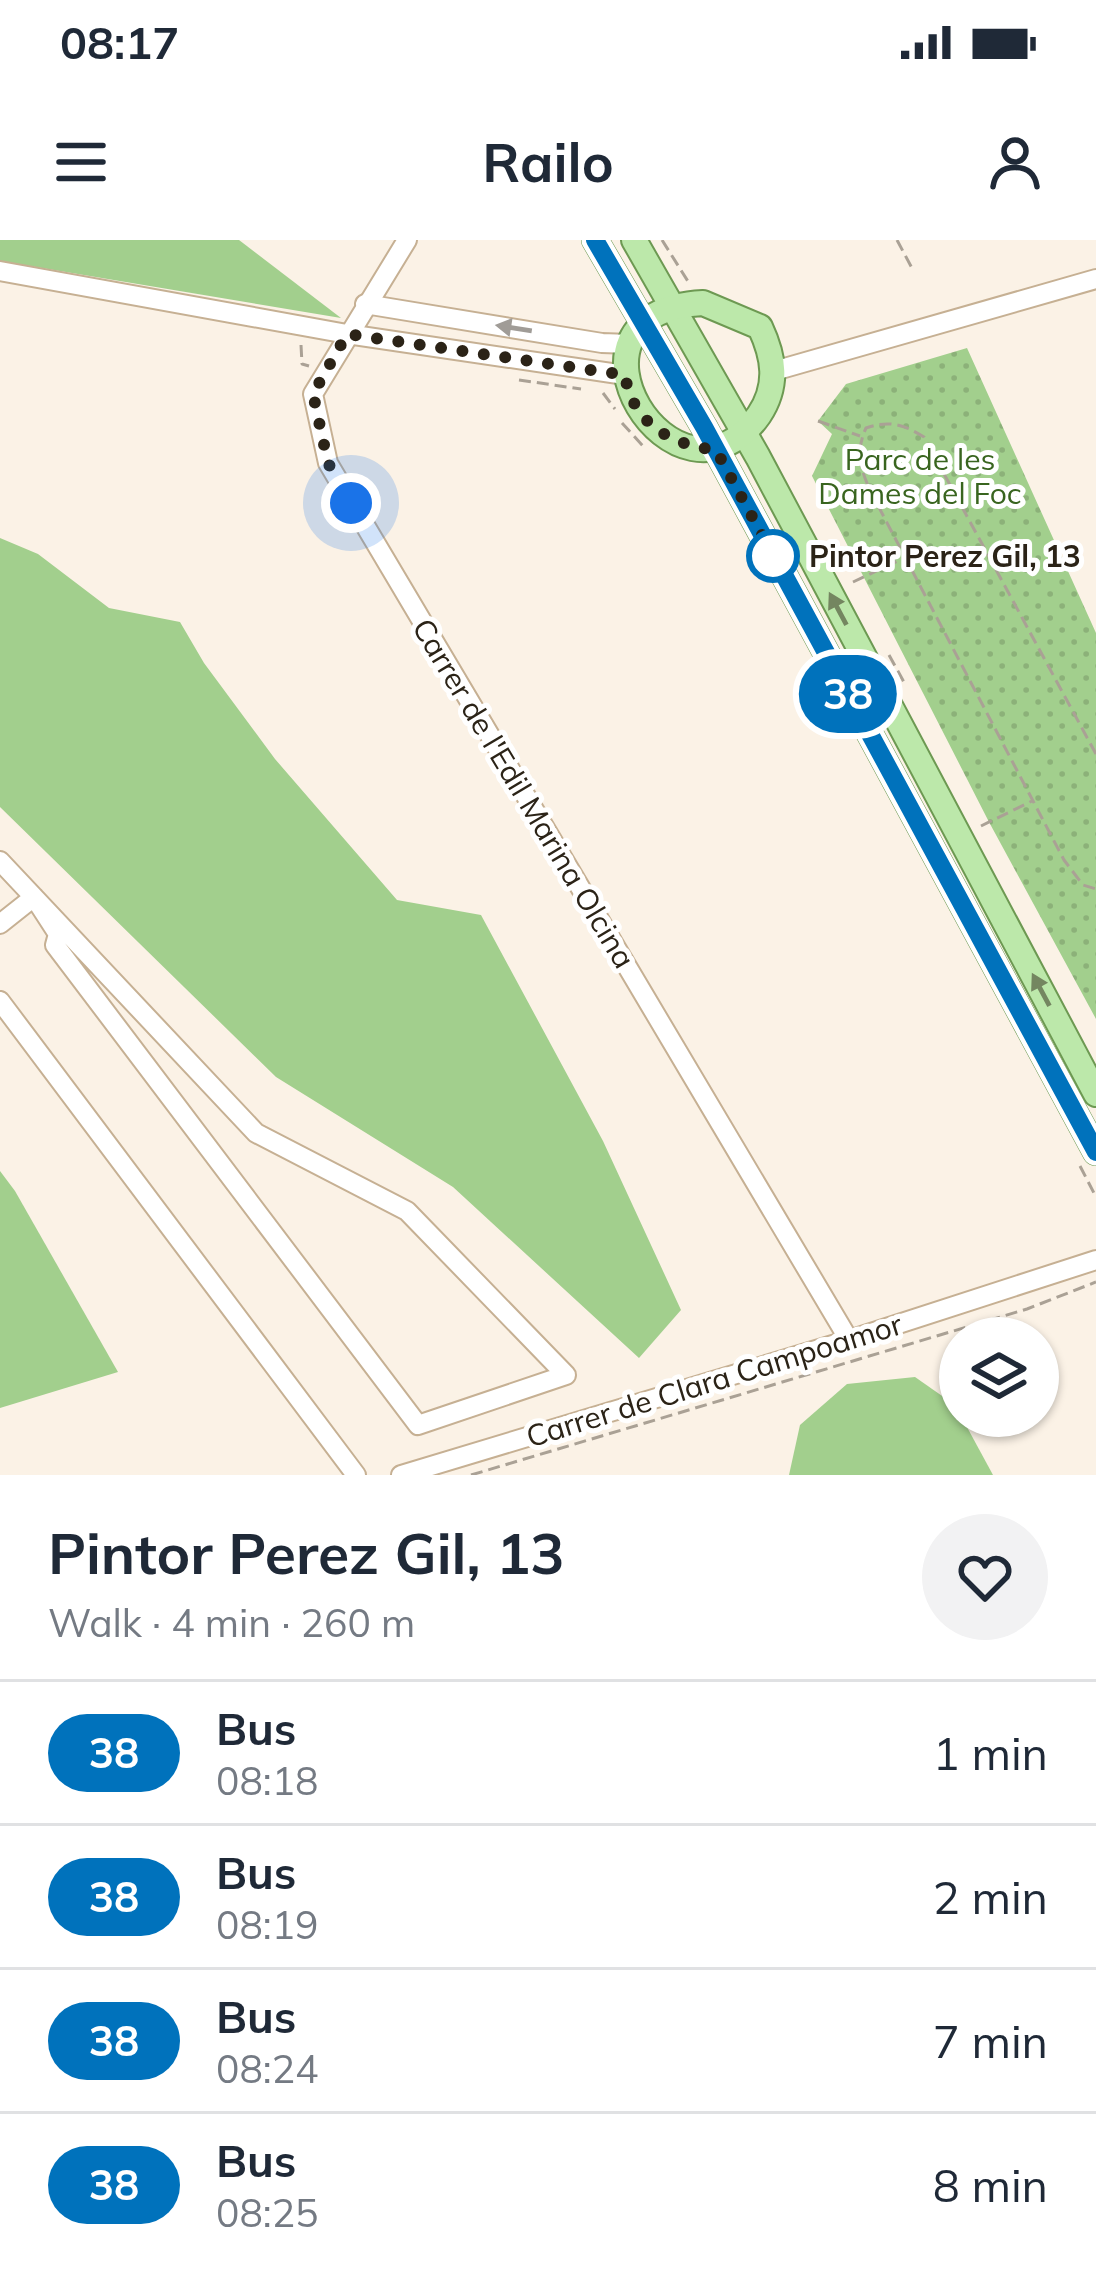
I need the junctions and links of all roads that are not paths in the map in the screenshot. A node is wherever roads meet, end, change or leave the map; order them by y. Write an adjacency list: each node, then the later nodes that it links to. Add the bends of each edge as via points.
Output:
1 (407, 240): 6 (street, Carrer de l'Edil Marina Olcina)
2 (595, 240): 8 (main road)
3 (634, 240): 7 (main road)
4 (0, 271): 9 (street)
5 (1096, 279): 11 (street)
6 (365, 304): 9 (street, Carrer de l'Edil Marina Olcina); 10 (street, one-way to 6)
7 (673, 305): 8 (main road); 11 (main road, via 704,303 760,327); 13 (main road)
8 (645, 320): 10 (main road); 14 (main road)
9 (347, 334): 12 (street); 21 (street, Carrer de l'Edil Marina Olcina, via 313,394 328,463)
10 (630, 344): 12 (main road)
11 (774, 371): 13 (main road, via 767,402)
12 (625, 375): 14 (main road, via 645,422 675,441)
13 (744, 436): 14 (main road); 18 (main road, one-way to 13)
14 (716, 450): 19 (main road)
15 (0, 861): 16 (street, via 256,1133 407,1210 566,1376 418,1425 55,945 58,934 34,897)
16 (0, 924)
17 (0, 1001): 22 (street)
18 (1096, 1094)
19 (1096, 1152)
20 (1096, 1260): 21 (street, Carrer de Clara Campoamor)
21 (849, 1340): 23 (street, Carrer de Clara Campoamor)
22 (356, 1475)
23 (401, 1475)

